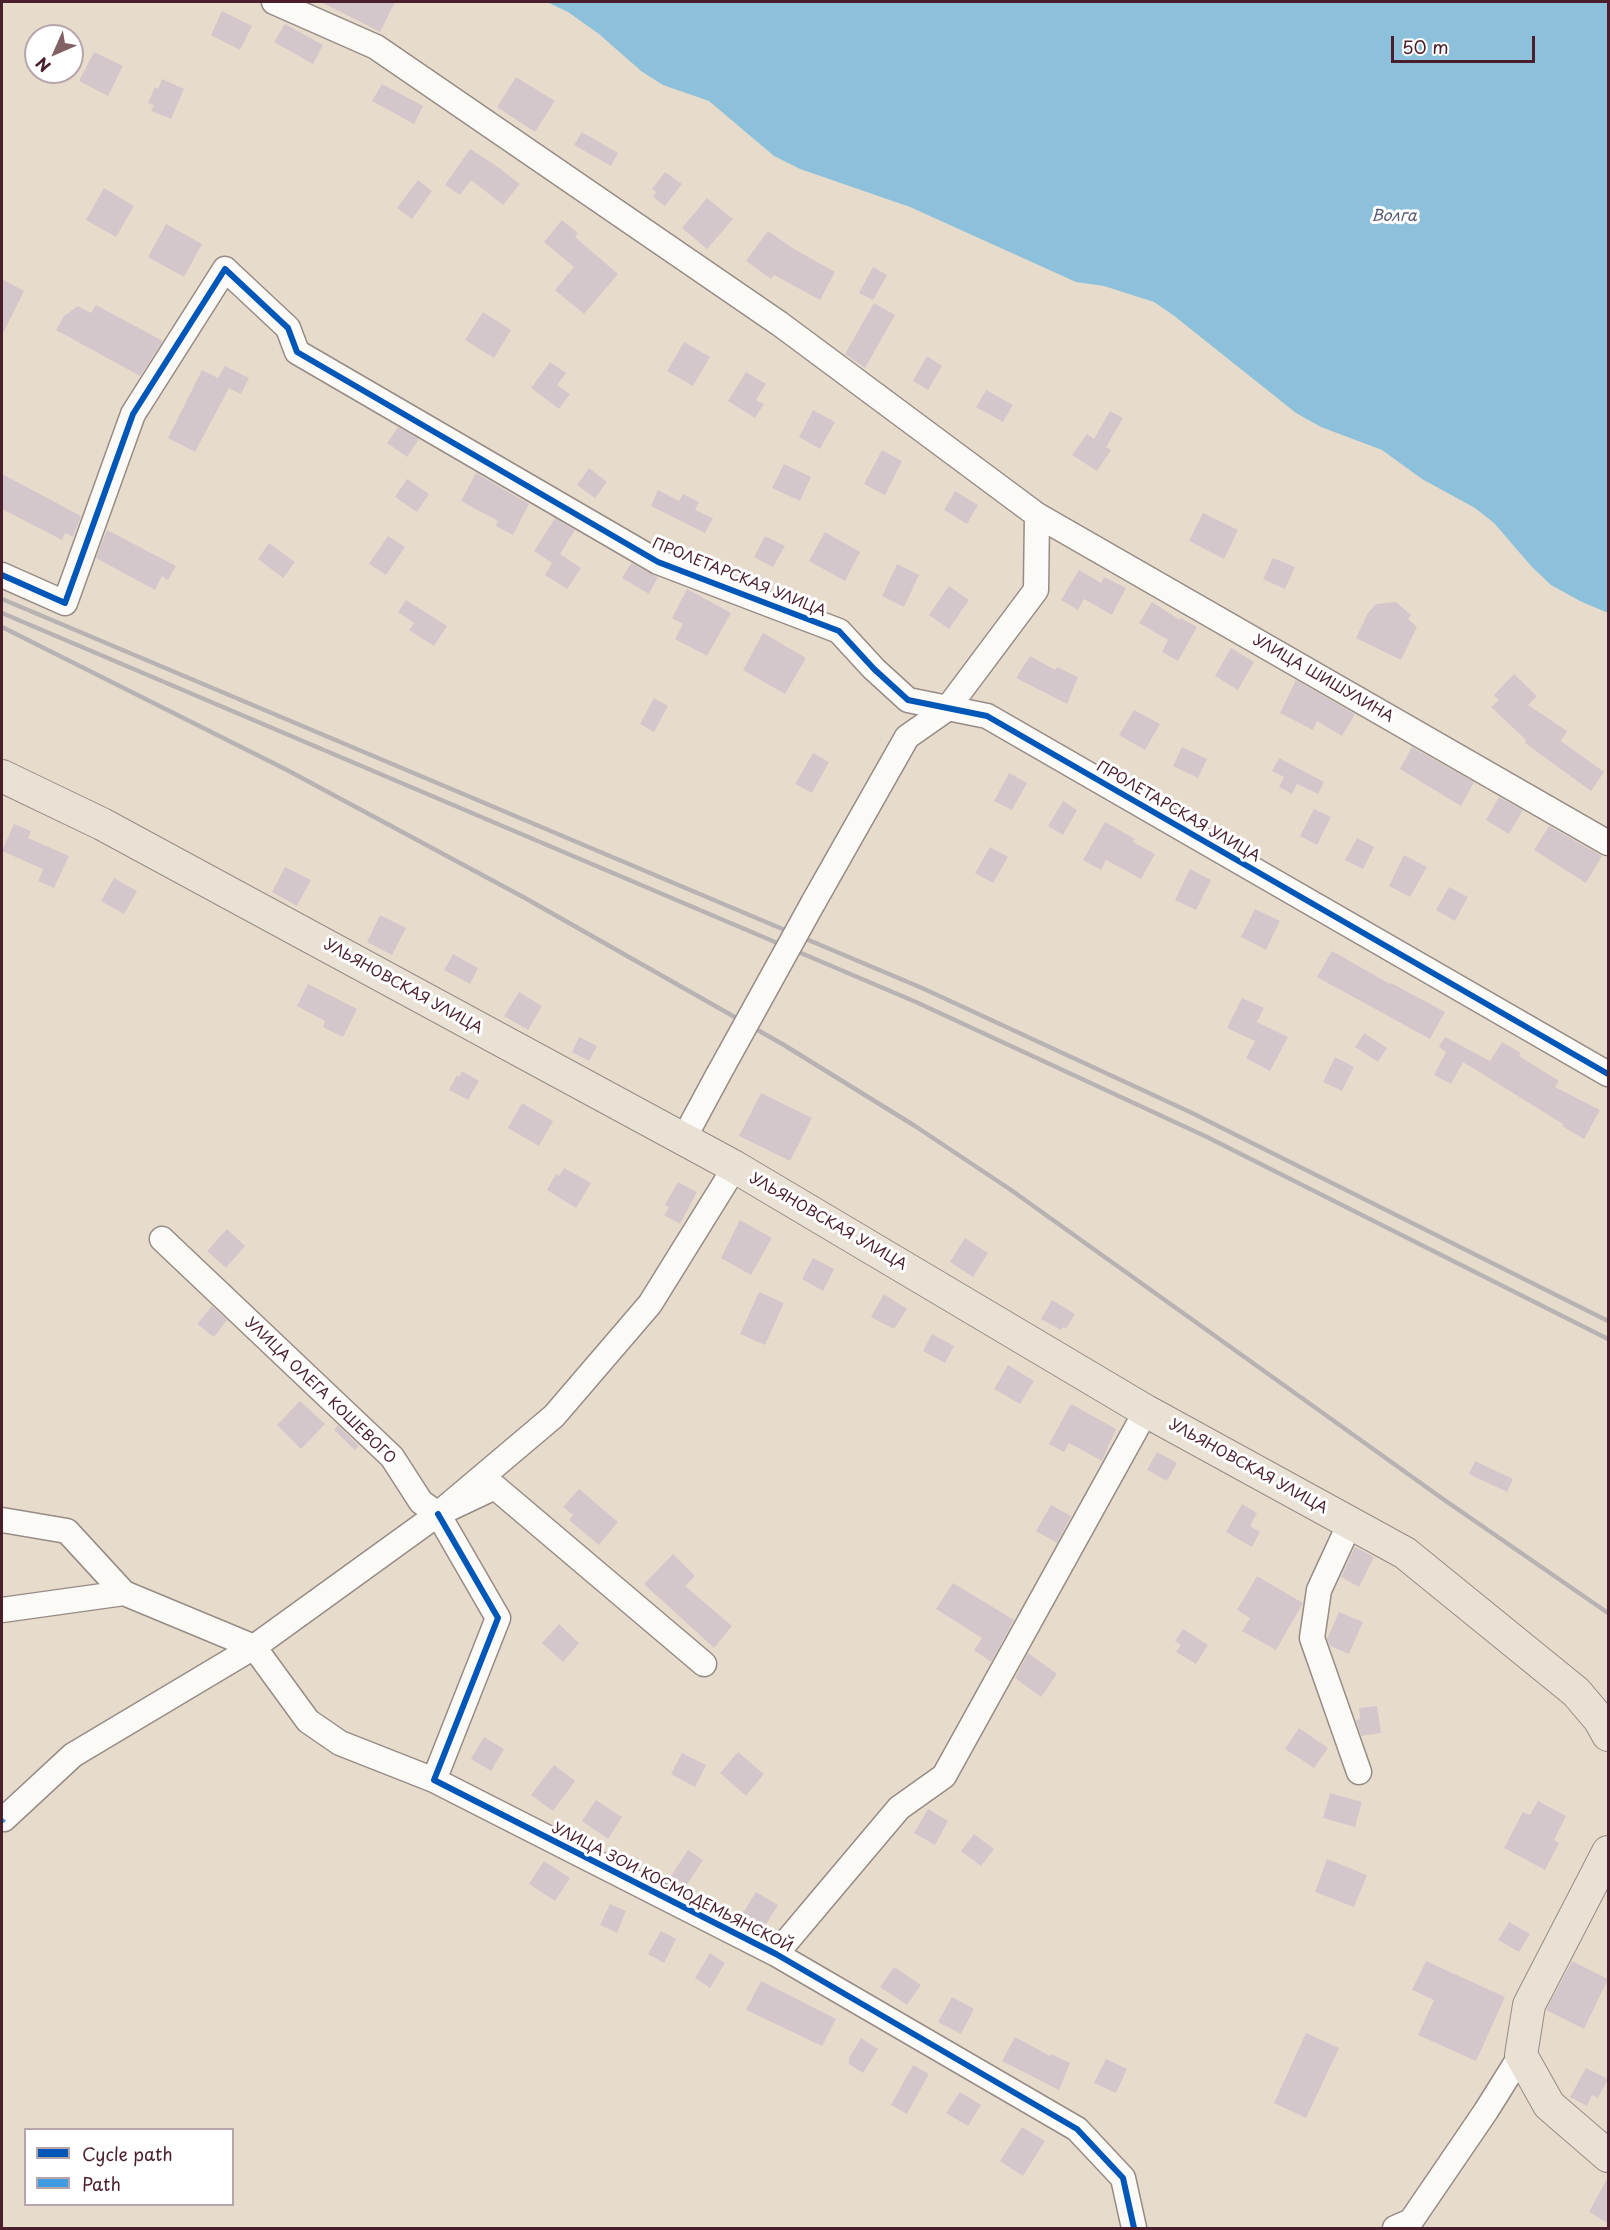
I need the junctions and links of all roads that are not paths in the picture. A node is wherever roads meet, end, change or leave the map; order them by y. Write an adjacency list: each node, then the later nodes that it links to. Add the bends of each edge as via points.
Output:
1 (274, 2): 2 (street, УЛИЦА ШИШУЛИНА, via 376,47 780,324)
2 (1037, 515): 4 (street, via 1036,590); 6 (street, УЛИЦА ШИШУЛИНА)
3 (2, 575): 4 (street, ПРОЛЕТАРСКАЯ УЛИЦА, via 65,603 134,414 225,269 288,328 297,352 658,562 839,631 908,700)
4 (947, 709): 7 (street, ПРОЛЕТАРСКАЯ УЛИЦА, via 987,716); 8 (street, bridge, via 907,737)
5 (2, 776): 8 (main road, УЛЬЯНОВСКАЯ УЛИЦА, via 102,824)
6 (1608, 843)
7 (1608, 1074)
8 (683, 1140): 9 (main road, УЛЬЯНОВСКАЯ УЛИЦА)
9 (735, 1167): 11 (main road, УЛЬЯНОВСКАЯ УЛИЦА); 12 (street, via 650,1304 554,1416)
10 (162, 1239): 12 (street, УЛИЦА ОЛЕГА КОШЕВОГО, via 392,1457 421,1502)
11 (1146, 1411): 14 (main road, УЛЬЯНОВСКАЯ УЛИЦА); 24 (street, via 944,1776 899,1808)
12 (438, 1514): 17 (street); 18 (street, via 495,1487); 21 (street, via 498,1618)
13 (2, 1520): 15 (street, via 67,1531)
14 (1350, 1522): 19 (main road, УЛЬЯНОВСКАЯ УЛИЦА, via 1405,1553 1576,1692); 20 (street, via 1319,1590 1312,1638)
15 (124, 1593): 16 (street); 17 (street)
16 (2, 1610)
17 (254, 1647): 21 (street, УЛИЦА ЗОИ КОСМОДЕМЬЯНСКОЙ, via 308,1721 340,1743); 22 (street, via 73,1755)
18 (705, 1664)
19 (1608, 1735)
20 (1359, 1772)
21 (434, 1780): 24 (street, УЛИЦА ЗОИ КОСМОДЕМЬЯНСКОЙ)
22 (2, 1819)
23 (1608, 1852): 25 (main road, via 1529,2004)
24 (776, 1954): 27 (street, УЛИЦА ЗОИ КОСМОДЕМЬЯНСКОЙ, via 1077,2130 1123,2178)
25 (1521, 2055): 26 (main road, via 1549,2105); 28 (street, via 1411,2221)
26 (1608, 2156)
27 (1134, 2229)
28 (1395, 2229)

